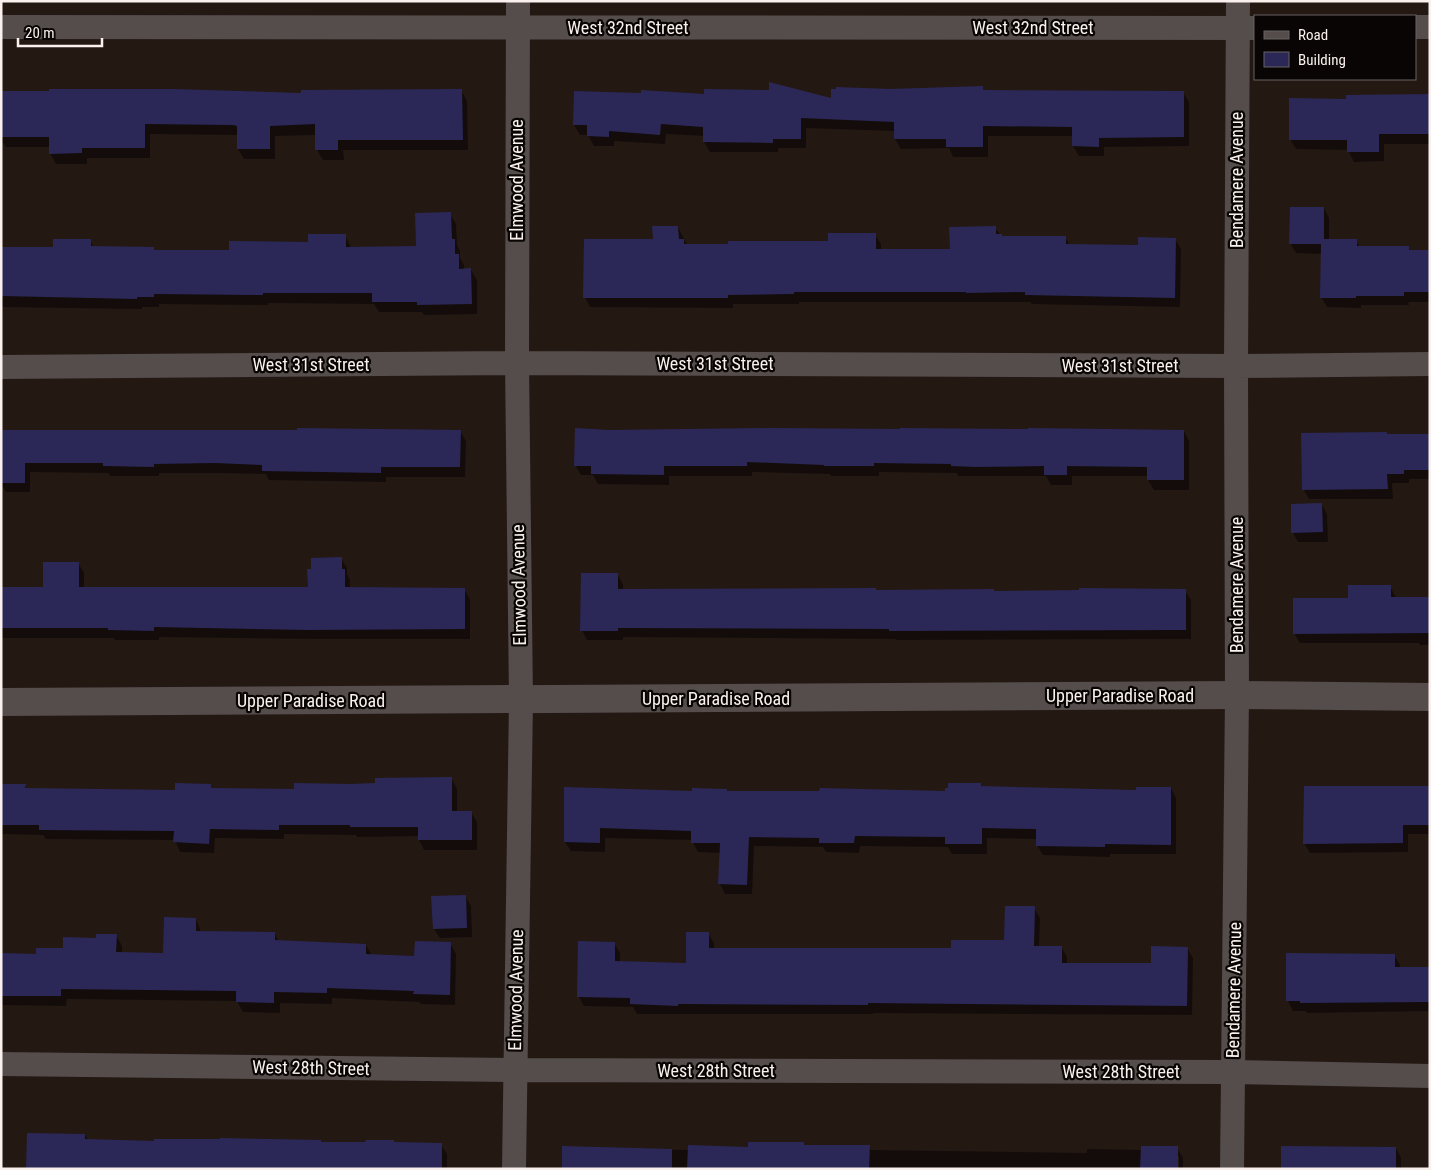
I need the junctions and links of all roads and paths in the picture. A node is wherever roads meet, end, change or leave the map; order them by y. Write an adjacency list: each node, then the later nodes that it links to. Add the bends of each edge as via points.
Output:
1 (518, 1): 6 (street, Elmwood Avenue)
2 (1238, 1): 7 (street, Bendamere Avenue)
3 (1, 27): 6 (street, West 32nd Street)
4 (1416, 27): 5 (street)
5 (1430, 27)
6 (518, 28): 7 (street, West 32nd Street); 8 (street, Elmwood Avenue)
7 (1246, 28): 10 (street, Bendamere Avenue)
8 (517, 363): 10 (street, West 31st Street); 11 (street, West 31st Street); 14 (street, Elmwood Avenue)
9 (1430, 364): 10 (street, West 31st Street)
10 (1236, 366): 12 (street, Bendamere Avenue)
11 (1, 367)
12 (1237, 695): 13 (street, Upper Paradise Road); 14 (street, Upper Paradise Road); 18 (street, Bendamere Avenue)
13 (1430, 696)
14 (521, 700): 15 (street, Upper Paradise Road); 17 (street, Elmwood Avenue)
15 (1, 702)
16 (1, 1064): 17 (street, West 28th Street)
17 (515, 1070): 18 (street, West 28th Street); 20 (street, Elmwood Avenue)
18 (1233, 1072): 19 (street, West 28th Street); 21 (street, Bendamere Avenue)
19 (1430, 1076)
20 (514, 1169)
21 (1232, 1169)

